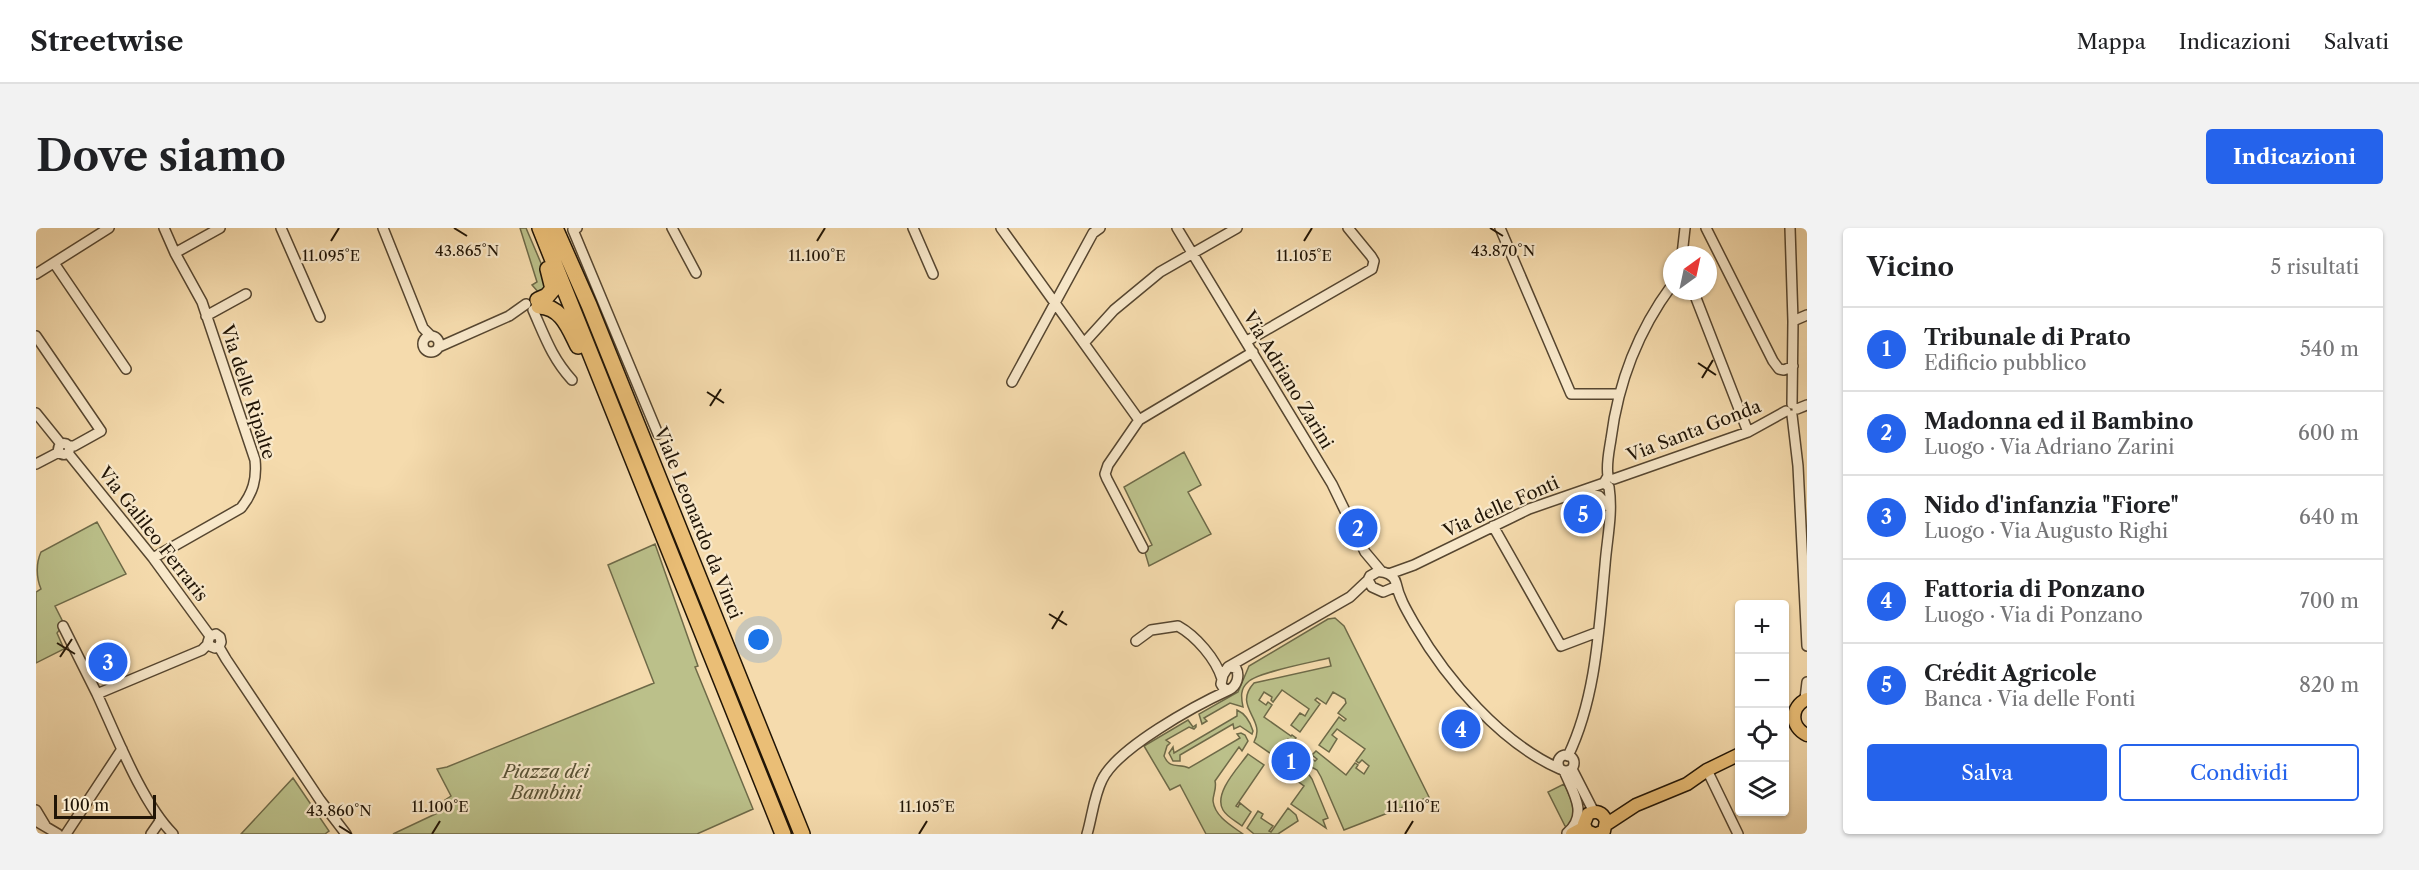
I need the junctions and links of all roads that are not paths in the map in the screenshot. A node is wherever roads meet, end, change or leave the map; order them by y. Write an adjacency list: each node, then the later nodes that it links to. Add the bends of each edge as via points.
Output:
1 (109, 228): 23 (street)
2 (164, 228): 21 (street, Via delle Ripalte)
3 (220, 228): 21 (street)
4 (281, 228): 34 (street)
5 (383, 228): 31 (street, via 423,328 436,341 455,339)
6 (530, 228): 31 (highway, via 553,285 551,294)
7 (577, 228): 51 (street, via 573,230)
8 (672, 228): 25 (street)
9 (913, 228): 26 (street)
10 (1001, 228): 30 (street)
11 (1177, 228): 22 (street, Via Adriano Zarini)
12 (1237, 228): 22 (street)
13 (1348, 228): 37 (street, via 1371,256 1374,266 1368,273)
14 (1500, 228): 44 (street, via 1571,394)
15 (1685, 228): 20 (street)
16 (1706, 228): 40 (street, via 1773,362 1779,369)
17 (1790, 228): 35 (street)
18 (547, 230): 45 (highway, Viale Leonardo da Vinci); 97 (highway, Viale Leonardo da Vinci, via 568,257 590,305)
19 (1094, 230): 30 (street)
20 (1683, 246)
21 (175, 253): 33 (street, Via delle Ripalte)
22 (1193, 254): 37 (street, Via Adriano Zarini); 38 (street, via 1138,289)
23 (54, 263): 24 (street); 41 (street)
24 (36, 273)
25 (696, 273)
26 (933, 274)
27 (246, 294): 33 (street)
28 (1663, 297): 44 (street, via 1641,333)
29 (1697, 300): 50 (street)
30 (1055, 302): 38 (street); 43 (street)
31 (531, 306): 42 (street, via 551,352); 45 (highway, via 550,307 565,320)
32 (1807, 315): 35 (street)
33 (206, 316): 60 (street, Via delle Ripalte, via 255,460 254,486 249,498 232,515)
34 (320, 317)
35 (1793, 321): 40 (street)
36 (36, 336): 52 (street, via 101,431)
37 (1247, 341): 39 (street, Via Adriano Zarini)
38 (1084, 343): 49 (street)
39 (1253, 352): 49 (street); 59 (street, Via Adriano Zarini, via 1332,484)
40 (1793, 366): 47 (street)
41 (126, 369)
42 (572, 380)
43 (1012, 382)
44 (1619, 394): 54 (street, via 1610,440)
45 (608, 398): 96 (highway, Viale Leonardo da Vinci)
46 (1807, 405): 47 (street, Via Santa Gonda)
47 (1792, 410): 50 (street, Via Santa Gonda); 71 (street)
48 (36, 413): 52 (street, Via Galileo Ferraris)
49 (1140, 420): 58 (street, via 1105,474)
50 (1748, 432): 54 (street, Via Santa Gonda)
51 (658, 434)
52 (64, 449): 53 (street); 60 (street, Via Galileo Ferraris)
53 (36, 464)
54 (1608, 481): 55 (street, Via delle Fonti); 56 (street)
55 (1577, 491): 56 (street, via 1599,496); 57 (street, Via delle Fonti)
56 (1612, 510): 68 (street)
57 (1493, 526): 61 (street, Via delle Fonti); 68 (street, via 1561,646)
58 (1143, 548)
59 (1365, 552): 61 (street); 62 (street)
60 (153, 558): 69 (street, Via Galileo Ferraris)
61 (1391, 577): 62 (street); 64 (street, via 1395,587); 66 (street)
62 (1369, 578): 63 (street); 65 (street)
63 (1376, 590): 64 (street); 65 (street)
64 (1386, 592): 66 (street)
65 (1350, 597): 72 (street)
66 (1407, 610): 85 (street, via 1450,677 1511,738 1530,752)
67 (63, 626): 78 (street)
68 (1598, 632): 85 (street, via 1589,697)
69 (209, 640): 78 (street, via 201,650); 95 (street, via 213,648 219,647)
70 (1136, 641): 73 (street, via 1151,630 1178,626 1195,639)
71 (1807, 646)
72 (1250, 654): 74 (street); 75 (street)
73 (1213, 662): 74 (street); 77 (street)
74 (1229, 667): 75 (street, via 1236,668); 77 (street)
75 (1238, 676): 77 (street, via 1235,686)
76 (1807, 682): 79 (street)
77 (1224, 684): 98 (street, via 1206,702 1136,744 1113,764 1100,783)
78 (97, 694): 83 (street)
79 (1806, 699): 80 (main road)
80 (1789, 721): 82 (main road)
81 (1789, 733): 82 (main road)
82 (1804, 734)
83 (122, 749): 88 (street); 92 (street)
84 (1735, 756): 86 (main road)
85 (1565, 765): 90 (street); 99 (street, via 1580,812 1574,828)
86 (1707, 770): 90 (main road, via 1692,773); 101 (street)
87 (36, 810): 89 (street)
88 (160, 821): 93 (street); 94 (street)
89 (40, 823): 91 (street)
90 (1596, 828): 100 (main road)
91 (58, 834)
92 (66, 834)
93 (151, 834)
94 (173, 834)
95 (346, 834)
96 (783, 834)
97 (802, 834)
98 (1087, 834)
99 (1566, 834)
100 (1572, 834)
101 (1737, 834)

